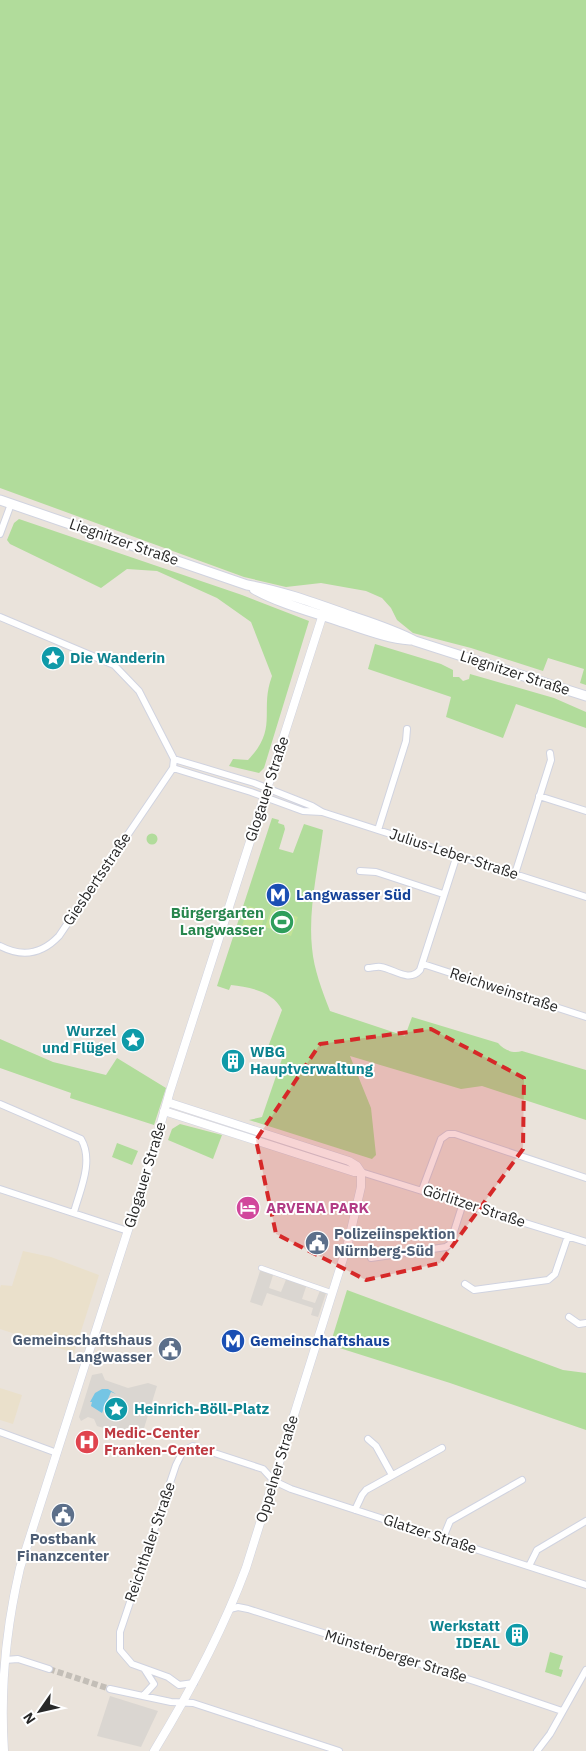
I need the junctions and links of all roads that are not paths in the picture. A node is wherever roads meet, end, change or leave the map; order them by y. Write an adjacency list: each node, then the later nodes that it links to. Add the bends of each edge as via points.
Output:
1 (0, 500): 2 (main road, Liegnitzer Straße)
2 (11, 504): 3 (street); 4 (main road, Liegnitzer Straße, via 247,585 268,596)
3 (0, 534)
4 (324, 611): 6 (main road, Liegnitzer Straße, via 391,637 415,641); 11 (street, Glogauer Straße)
5 (0, 617): 9 (street, via 114,665 139,691)
6 (586, 696)
7 (407, 729): 16 (street)
8 (550, 753): 12 (street, via 551,760)
9 (174, 759): 10 (street); 11 (street, Julius-Leber-Straße)
10 (173, 768): 13 (street, Julius-Leber-Straße); 22 (street, Giesbertsstraße, via 52,943 26,954)
11 (266, 788): 13 (street, Glogauer Straße); 15 (street, Julius-Leber-Straße)
12 (539, 796): 14 (street); 19 (street)
13 (264, 797): 15 (street, Julius-Leber-Straße, via 303,811); 26 (street, Glogauer Straße)
14 (586, 811)
15 (322, 812): 16 (street, Julius-Leber-Straße)
16 (378, 830): 17 (street, Julius-Leber-Straße)
17 (456, 855): 19 (street, Julius-Leber-Straße); 20 (street)
18 (360, 871): 20 (street, via 376,872)
19 (515, 874): 21 (street, Julius-Leber-Straße)
20 (443, 894): 23 (street)
21 (586, 897)
22 (0, 946)
23 (423, 964): 24 (street, via 416,975 410,976 380,967); 25 (street, Reichweinstraße)
24 (368, 968)
25 (586, 1017)
26 (167, 1102): 28 (street, Glogauer Straße); 29 (street, Görlitzer Straße, via 349,1161)
27 (0, 1104): 34 (street, via 81,1139 88,1160)
28 (164, 1111): 29 (street, Görlitzer Straße); 35 (street, Glogauer Straße)
29 (361, 1172): 32 (street, Görlitzer Straße); 41 (street, Oppelner Straße, via 354,1222)
30 (586, 1178): 32 (street, via 448,1134 441,1139)
31 (0, 1189): 34 (street)
32 (422, 1190): 33 (street, Görlitzer Straße)
33 (463, 1203): 36 (street, Görlitzer Straße); 38 (street, via 450,1244 446,1247)
34 (74, 1212): 35 (street)
35 (128, 1231): 47 (street, Glogauer Straße)
36 (568, 1236): 37 (street, Görlitzer Straße); 40 (street, via 555,1274 548,1280 474,1290)
37 (586, 1242)
38 (371, 1258)
39 (260, 1268): 41 (street)
40 (465, 1284)
41 (332, 1293): 50 (street, Oppelner Straße)
42 (569, 1318): 43 (street, via 579,1324)
43 (586, 1323)
44 (0, 1432): 47 (street)
45 (368, 1439): 48 (street, via 376,1446)
46 (442, 1448): 48 (street)
47 (57, 1453): 57 (street, Glogauer Straße, via 20,1568)
48 (392, 1475): 51 (street, via 366,1490)
49 (522, 1480): 53 (street, via 450,1521)
50 (274, 1481): 51 (street, Glatzer Straße); 56 (street, Oppelner Straße); 59 (street, Reichthaler Straße, via 266,1471 256,1466 193,1446 183,1451 120,1632 120,1650 124,1657)
51 (355, 1510): 53 (street, Glatzer Straße)
52 (586, 1521): 54 (street, via 537,1550)
53 (442, 1538): 54 (street, Glatzer Straße)
54 (529, 1566): 55 (street, Glatzer Straße)
55 (586, 1585)
56 (230, 1609): 61 (street, Oppelner Straße); 65 (street, Münsterberger Straße, via 238,1607 280,1619)
57 (3, 1663): 58 (street, via 18,1659); 66 (street, Glogauer Straße)
58 (49, 1669)
59 (144, 1669): 61 (street, Reichthaler Straße, via 179,1684); 63 (street, via 154,1684)
60 (586, 1670): 65 (street)
61 (194, 1683): 64 (street, Oppelner Straße)
62 (110, 1689): 63 (street)
63 (143, 1696): 64 (street)
64 (183, 1703): 67 (street, Oppelner Straße); 68 (street, via 193,1703)
65 (562, 1711): 69 (street)
66 (4, 1751)
67 (154, 1751)
68 (340, 1751)
69 (536, 1751)

